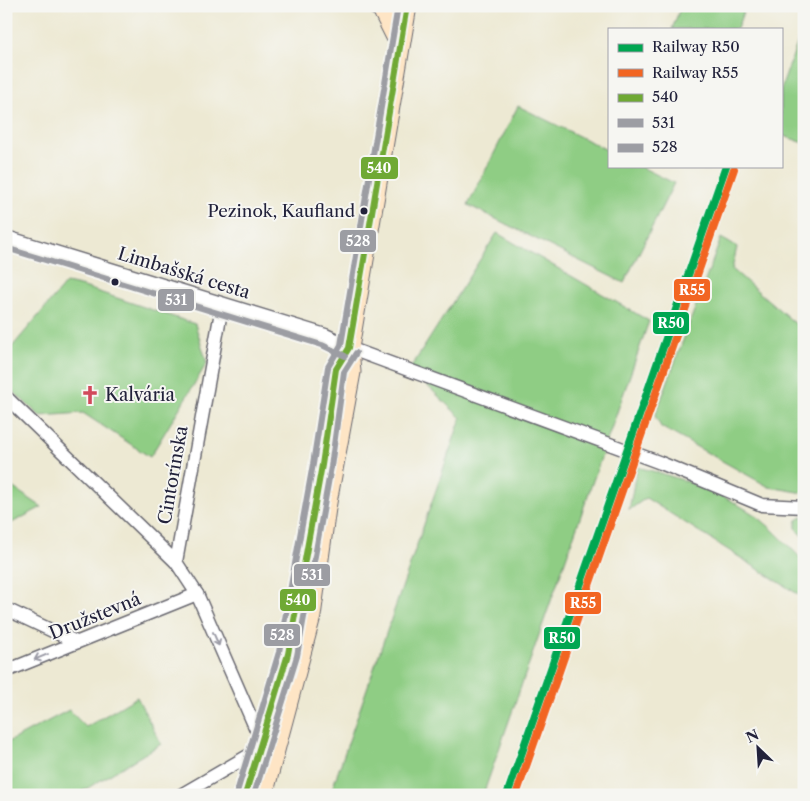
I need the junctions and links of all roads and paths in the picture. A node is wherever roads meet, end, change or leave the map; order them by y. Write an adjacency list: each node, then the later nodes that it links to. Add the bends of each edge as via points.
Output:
1 (377, 8): 2 (street); 3 (main road)
2 (405, 15): 3 (main road)
3 (400, 43): 6 (main road)
4 (6, 239): 5 (street, Limbašská cesta)
5 (222, 306): 6 (street, Limbašská cesta, via 325,337); 9 (street, Cintorínska)
6 (349, 348): 8 (street, via 518,409 762,505); 14 (main road, via 336,369 288,654); 17 (main road, via 351,372 326,508 311,616)
7 (6, 397): 9 (street, Cintorínska)
8 (804, 507)
9 (176, 562): 10 (street, Cintorínska)
10 (197, 594): 12 (street, Družstevná); 14 (street, Cintorínska, one-way to 14)
11 (6, 608): 12 (street)
12 (76, 642): 13 (street, Družstevná, one-way to 13)
13 (6, 671)
14 (262, 743): 15 (street, via 248,756); 16 (main road)
15 (180, 795)
16 (245, 795)
17 (263, 795)

